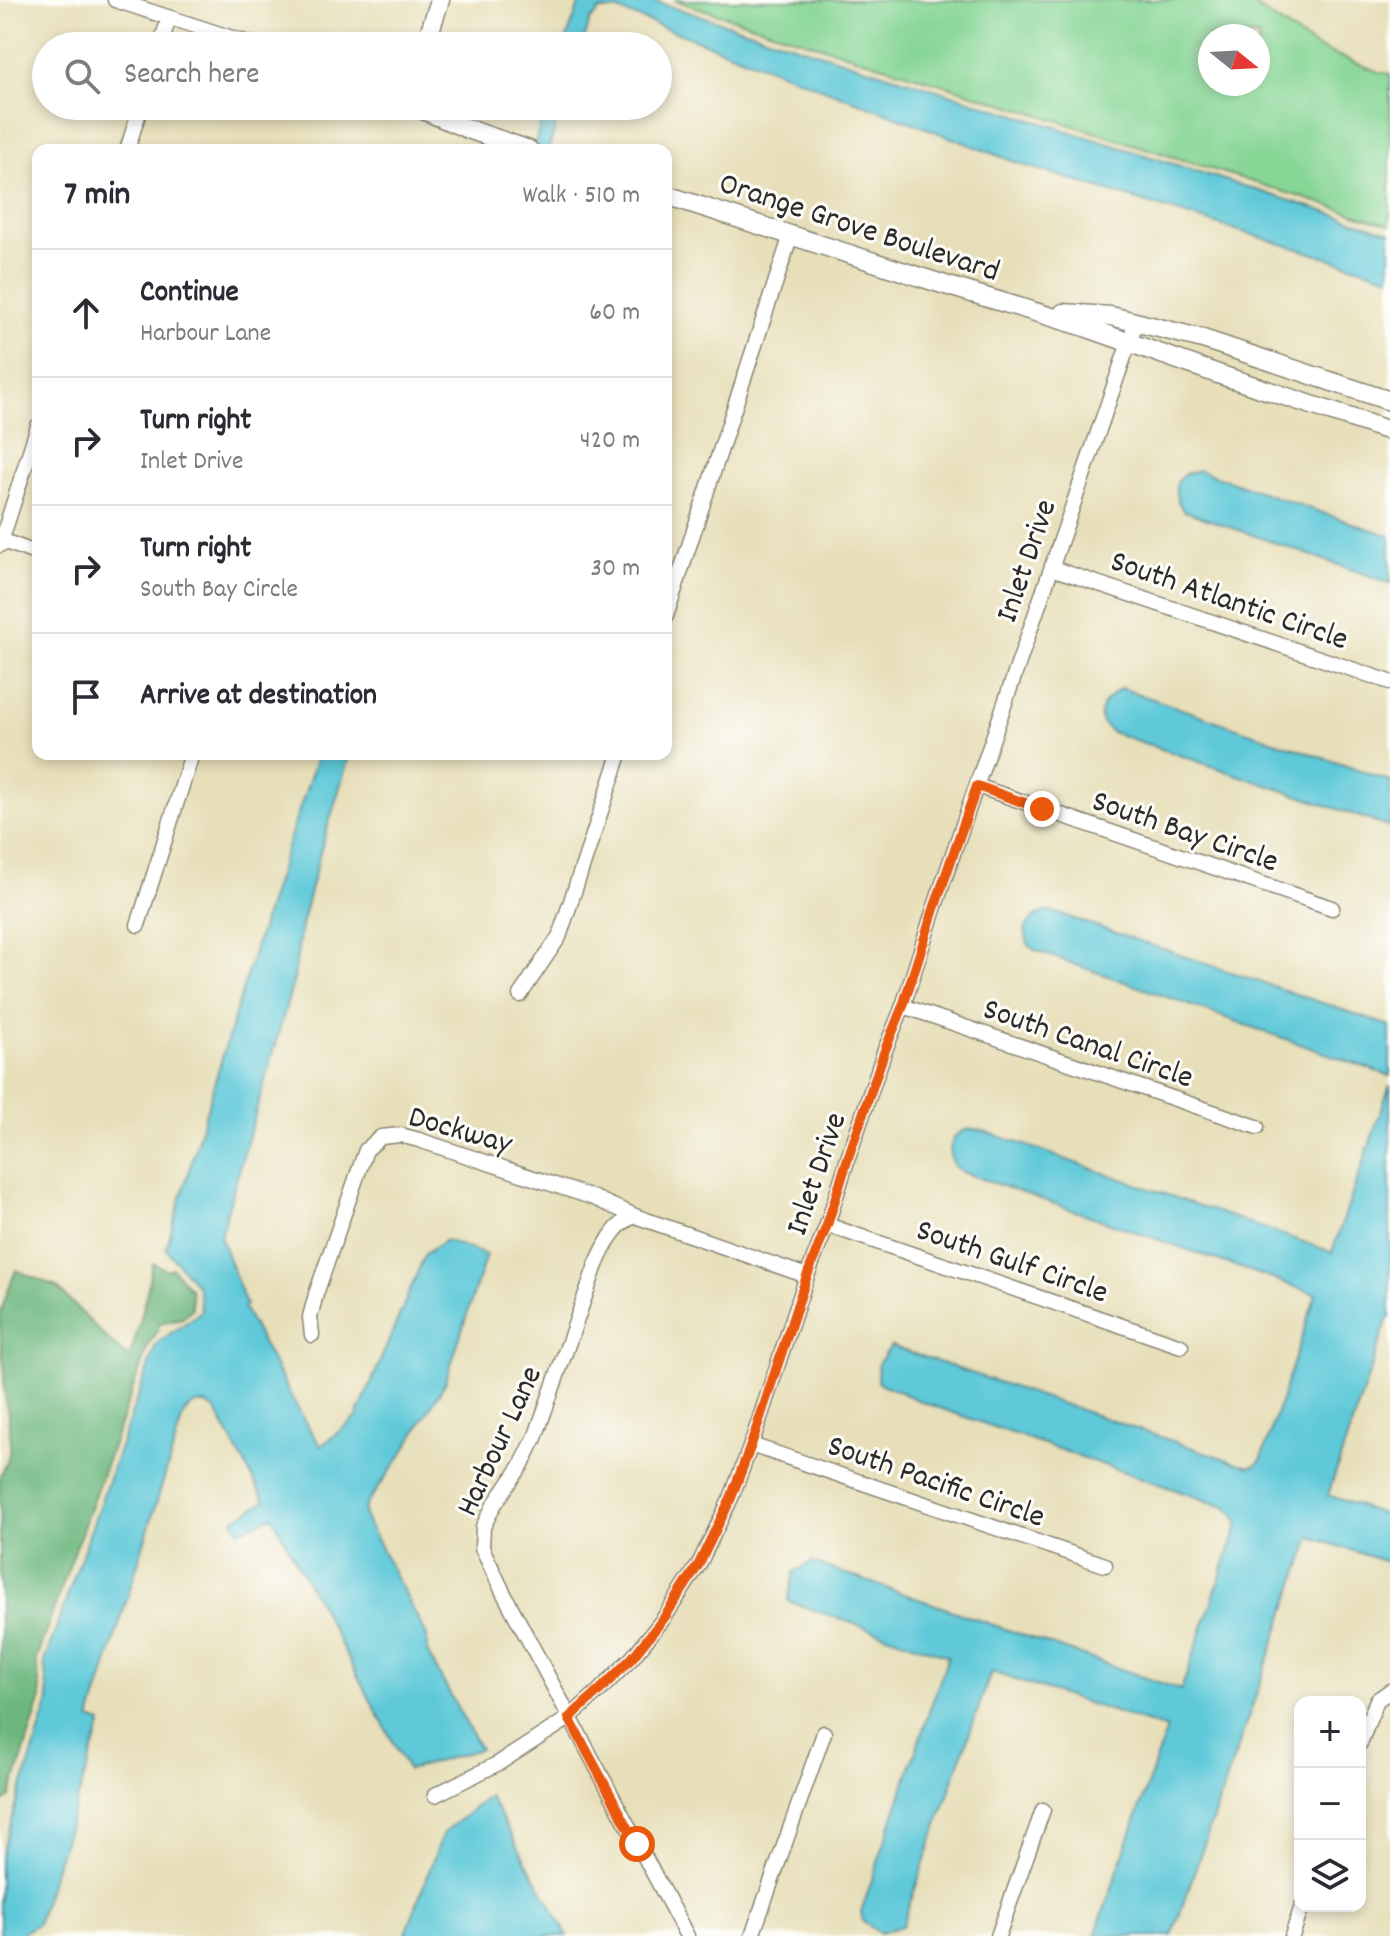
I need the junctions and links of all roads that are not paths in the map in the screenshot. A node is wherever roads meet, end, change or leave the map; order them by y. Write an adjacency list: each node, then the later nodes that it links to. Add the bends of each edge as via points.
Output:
1 (115, 0): 3 (street)
2 (440, 0): 6 (street)
3 (169, 18): 4 (street); 5 (street)
4 (164, 32)
5 (213, 32)
6 (430, 32)
7 (137, 120): 9 (street)
8 (447, 120): 10 (street)
9 (129, 144)
10 (512, 144)
11 (672, 197): 12 (street, Orange Grove Boulevard)
12 (791, 235): 13 (street, Orange Grove Boulevard); 22 (street)
13 (1036, 312): 14 (street, Orange Grove Boulevard); 15 (street, Orange Grove Boulevard)
14 (1136, 322): 15 (street, Inlet Drive); 16 (street, Orange Grove Boulevard)
15 (1129, 341): 17 (street, Orange Grove Boulevard); 21 (street, Inlet Drive)
16 (1390, 401)
17 (1390, 431)
18 (32, 445): 19 (street)
19 (1, 542): 20 (street)
20 (32, 552)
21 (1052, 568): 23 (street, South Atlantic Circle); 26 (street, Inlet Drive)
22 (672, 598)
23 (1390, 682)
24 (190, 760): 28 (street)
25 (618, 760): 29 (street, via 559,937)
26 (977, 786): 27 (street, South Bay Circle); 30 (street, Inlet Drive)
27 (1332, 908)
28 (138, 925)
29 (520, 995)
30 (903, 1006): 31 (street, South Canal Circle); 33 (street, Inlet Drive)
31 (1257, 1127)
32 (635, 1216): 34 (street); 35 (street, Dockway, via 419,1140 381,1137 366,1150 334,1239 310,1317); 40 (street, Harbour Lane, via 624,1219 603,1248 535,1438 483,1527 482,1548)
33 (827, 1225): 34 (street, Inlet Drive); 36 (street, South Gulf Circle)
34 (807, 1276): 37 (street, Inlet Drive)
35 (312, 1335)
36 (1181, 1346)
37 (751, 1445): 38 (street, South Pacific Circle); 40 (street, Inlet Drive, via 715,1533 677,1600 632,1658)
38 (1105, 1565)
39 (1390, 1691): 41 (street, via 1377,1700)
40 (569, 1718): 43 (street, Inlet Drive, via 499,1763); 46 (street, Harbour Lane)
41 (1366, 1728)
42 (824, 1733): 47 (street)
43 (435, 1795)
44 (1043, 1810): 48 (street)
45 (1300, 1912): 49 (street)
46 (687, 1936)
47 (752, 1936)
48 (998, 1936)
49 (1292, 1936)

